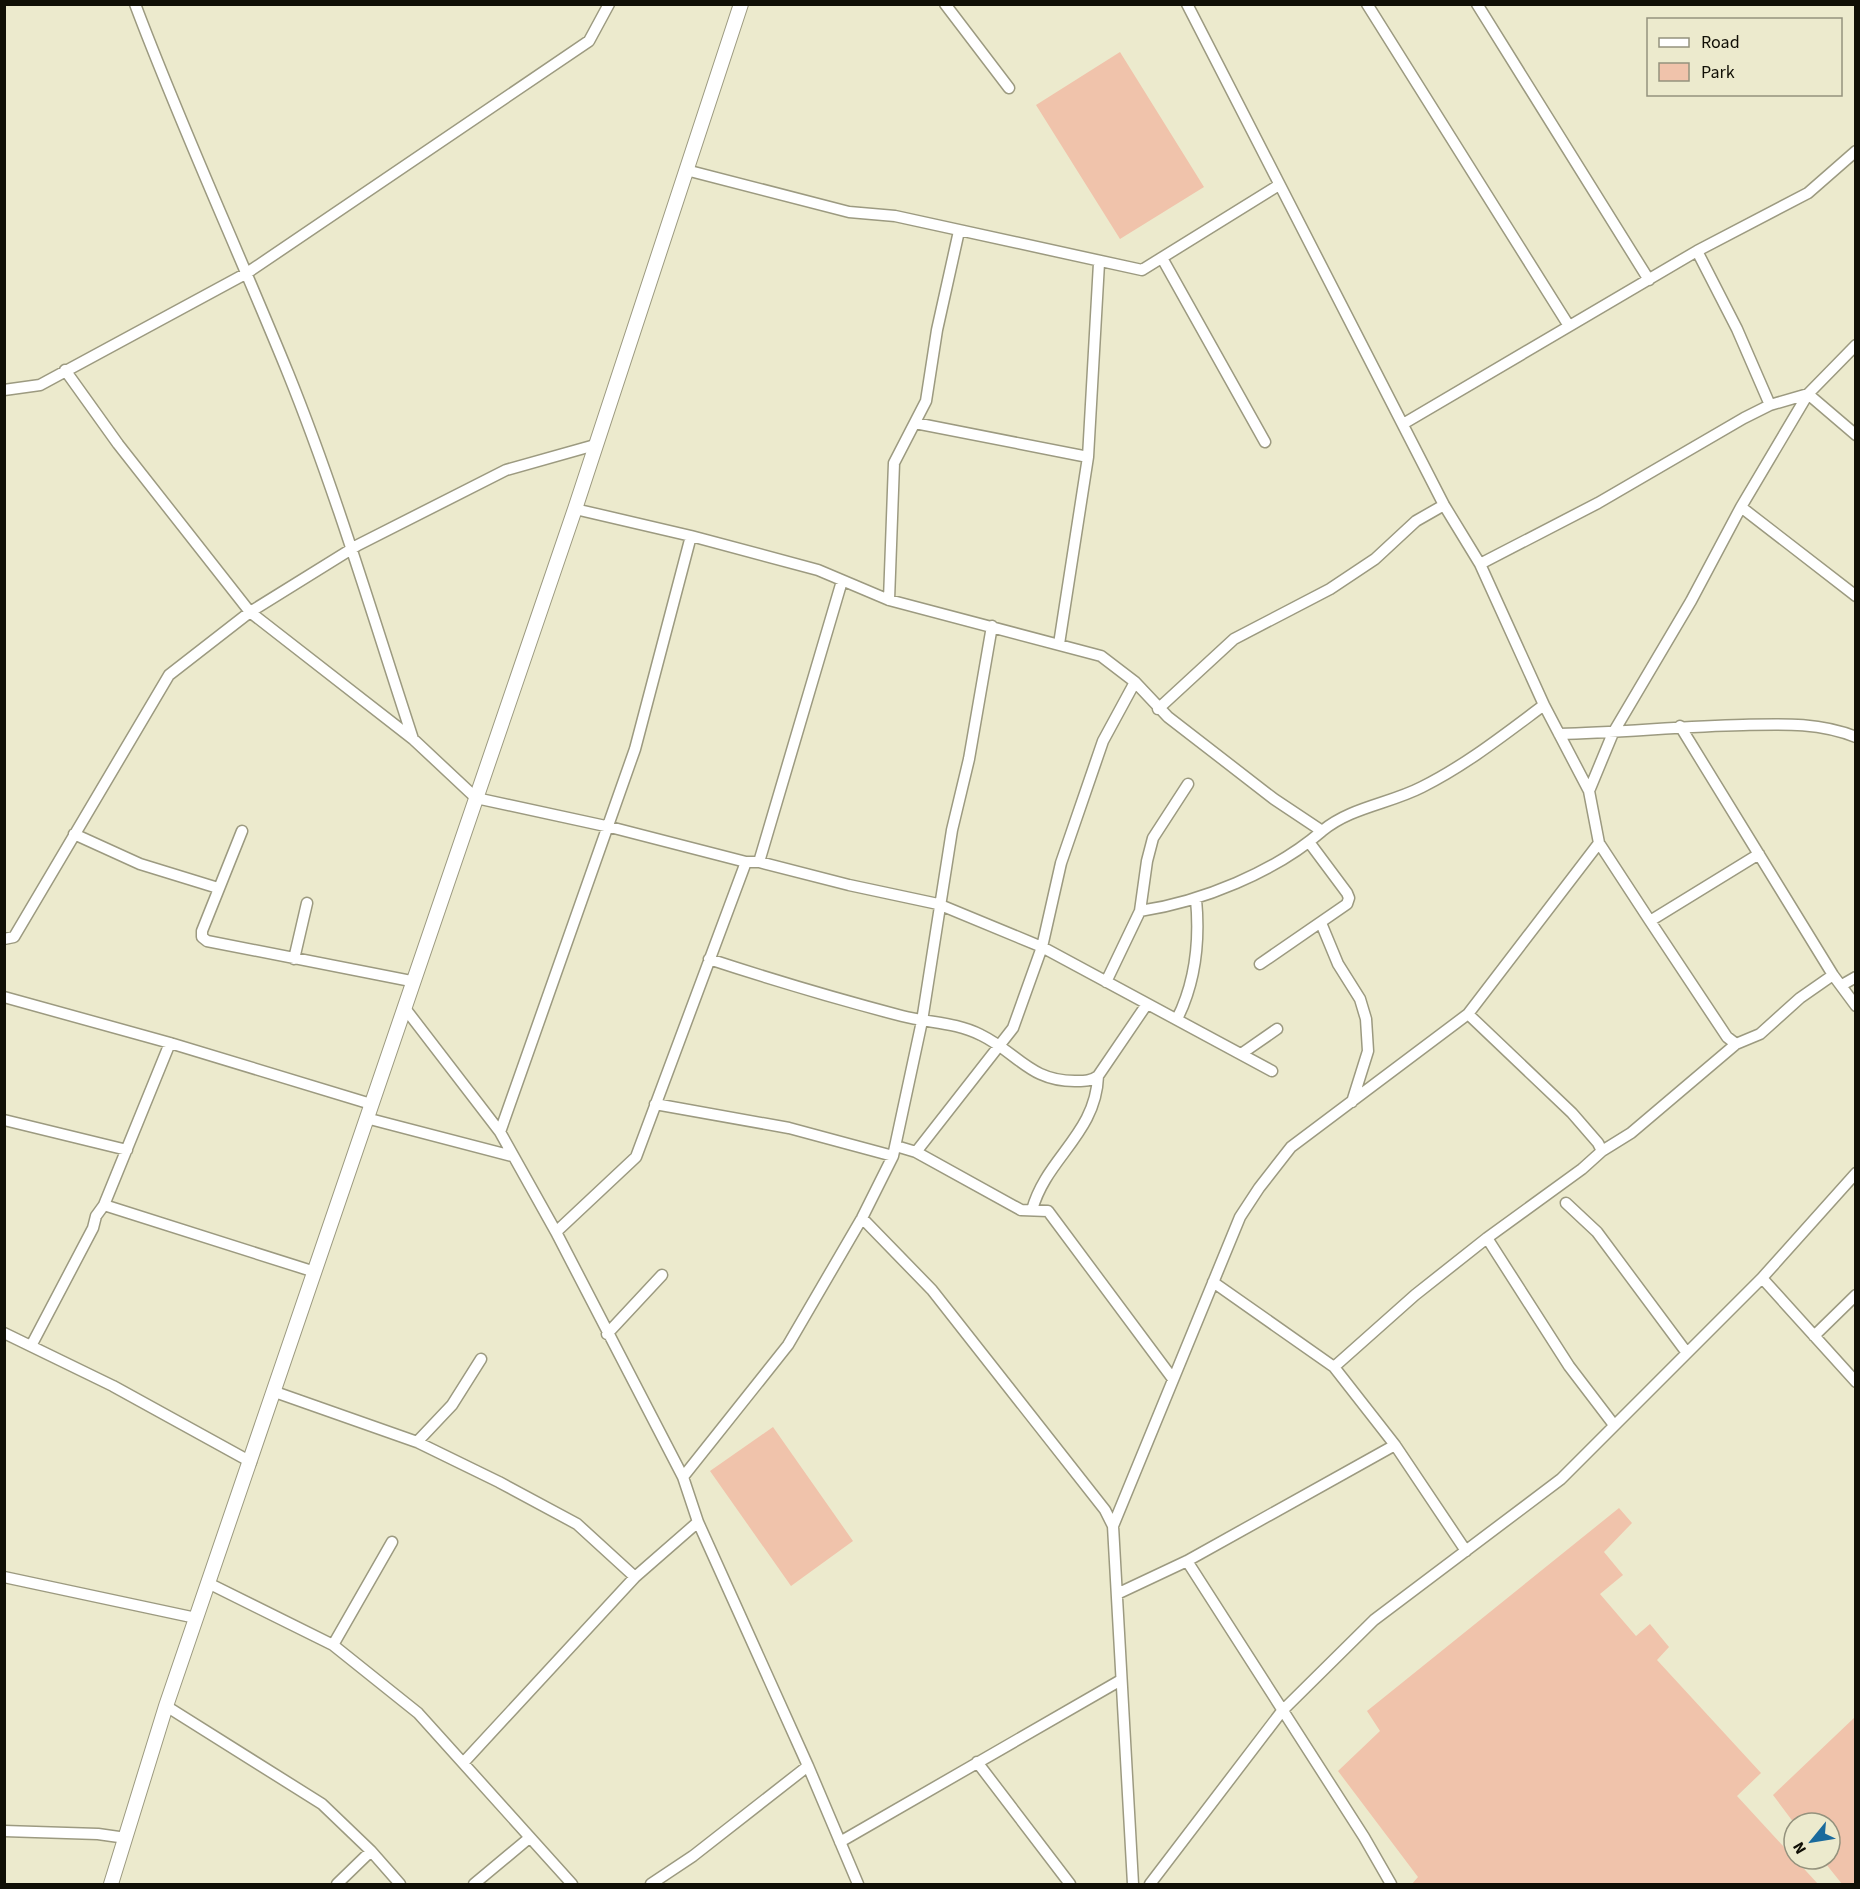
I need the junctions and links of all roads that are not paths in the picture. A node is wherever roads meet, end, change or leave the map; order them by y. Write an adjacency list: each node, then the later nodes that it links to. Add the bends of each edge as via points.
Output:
1 (135, 4): 16 (street)
2 (609, 4): 16 (street, via 589,41)
3 (741, 4): 10 (main road)
4 (945, 4): 8 (street)
5 (1187, 4): 11 (street)
6 (1367, 4): 18 (street)
7 (1477, 4): 17 (street)
8 (1009, 88)
9 (1856, 151): 13 (street, via 1809,193)
10 (686, 170): 12 (street, via 849,212 895,216); 28 (main road)
11 (1279, 185): 14 (street); 25 (street)
12 (959, 231): 15 (street); 24 (street, via 926,401)
13 (1697, 252): 17 (street); 23 (street)
14 (1162, 258): 15 (street, via 1142,270); 27 (street)
15 (1099, 263): 29 (street)
16 (248, 273): 20 (street); 34 (street, via 289,375)
17 (1649, 280): 18 (street)
18 (1569, 326): 25 (street)
19 (1856, 345): 22 (street)
20 (65, 370): 21 (street, via 40,385); 39 (street)
21 (4, 390)
22 (1808, 394): 23 (street); 26 (street); 31 (street)
23 (1770, 405): 35 (street, via 1598,503)
24 (915, 423): 29 (street); 38 (street, via 894,463)
25 (1403, 424): 30 (street)
26 (1856, 435)
27 (1265, 442)
28 (596, 445): 32 (main road); 34 (street, via 506,470)
29 (1088, 457): 41 (street)
30 (1444, 505): 35 (street); 44 (street, via 1416,521 1375,559 1330,589 1234,639)
31 (1741, 507): 37 (street); 46 (street)
32 (575, 509): 33 (street); 52 (main road)
33 (691, 536): 36 (street, via 818,570); 53 (street, via 635,749)
34 (350, 550): 39 (street); 49 (street)
35 (1480, 564): 43 (street)
36 (842, 581): 38 (street); 61 (street)
37 (1856, 596)
38 (890, 600): 40 (street)
39 (250, 612): 49 (street); 56 (street, via 169,675)
40 (992, 626): 41 (street); 65 (street)
41 (1059, 644): 42 (street, via 1101,656)
42 (1135, 682): 44 (street); 70 (street, via 1103,741 1061,862)
43 (1544, 705): 47 (street); 55 (street, via 1420,788 1337,819)
44 (1158, 708): 55 (street, via 1274,799)
45 (1680, 726): 46 (street); 48 (street, via 1795,724 1835,728); 59 (street)
46 (1613, 733): 47 (street); 51 (street)
47 (1559, 734): 51 (street)
48 (1856, 738)
49 (413, 739): 52 (street)
50 (1188, 784): 66 (street, via 1153,838)
51 (1589, 790): 58 (street)
52 (476, 798): 53 (street); 76 (main road)
53 (610, 827): 60 (street); 98 (street)
54 (242, 831): 62 (street)
55 (1322, 831): 57 (street)
56 (74, 834): 62 (street, via 140,864); 69 (street, via 14,937)
57 (1309, 842): 63 (street, via 1229,886); 68 (street, via 1349,898 1347,904)
58 (1599, 843): 67 (street); 83 (street)
59 (1759, 854): 67 (street); 74 (street)
60 (746, 862): 61 (street); 72 (street)
61 (759, 862): 65 (street)
62 (218, 888): 71 (street, via 202,937)
63 (1196, 899): 66 (street); 84 (street, via 1199,927 1194,971)
64 (307, 903): 71 (street)
65 (938, 904): 70 (street); 85 (street)
66 (1140, 911): 77 (street)
67 (1650, 921): 88 (street, via 1727,1037)
68 (1321, 923): 73 (street); 93 (street, via 1366,1019 1368,1051)
69 (4, 939)
70 (1042, 947): 77 (street); 89 (street, via 1013,1028)
71 (294, 959): 76 (street)
72 (709, 959): 85 (street, via 810,992); 95 (street)
73 (1260, 964)
74 (1833, 975): 78 (street); 88 (street, via 1800,998 1760,1035)
75 (1856, 977): 78 (street)
76 (411, 981): 82 (main road)
77 (1106, 982): 80 (street)
78 (1842, 985): 81 (street)
79 (4, 997): 87 (street)
80 (1147, 1004): 84 (street); 92 (street)
81 (1856, 1006)
82 (404, 1007): 94 (main road); 98 (street)
83 (1468, 1014): 93 (street); 101 (street, via 1572,1113)
84 (1177, 1019): 90 (street)
85 (922, 1021): 89 (street, via 956,1024); 100 (street)
86 (1277, 1029): 90 (street)
87 (170, 1043): 94 (street); 99 (street)
88 (1736, 1044): 101 (street, via 1631,1133)
89 (999, 1046): 92 (street, via 1027,1068 1056,1081 1086,1081); 102 (street)
90 (1241, 1054): 91 (street)
91 (1272, 1071)
92 (1098, 1076): 107 (street, via 1098,1095 1092,1112 1075,1142 1044,1178)
93 (1352, 1102): 114 (street, via 1291,1147 1281,1159 1240,1217)
94 (371, 1104): 96 (main road)
95 (655, 1104): 100 (street); 109 (street, via 636,1157)
96 (366, 1118): 103 (street); 111 (main road)
97 (4, 1120): 99 (street)
98 (500, 1132): 103 (street)
99 (127, 1150): 106 (street)
100 (894, 1151): 102 (street); 108 (street)
101 (1602, 1151): 110 (street)
102 (916, 1152): 107 (street, via 1021,1210)
103 (512, 1156): 109 (street)
104 (1856, 1173): 113 (street)
105 (1566, 1203): 120 (street, via 1597,1232)
106 (104, 1205): 111 (street); 119 (street)
107 (1032, 1210): 123 (street, via 1048,1211 1056,1218)
108 (862, 1218): 130 (street, via 788,1345); 132 (street, via 932,1290 1105,1510)
109 (556, 1232): 117 (street)
110 (1487, 1238): 122 (street); 126 (street, via 1569,1366)
111 (315, 1272): 125 (main road)
112 (662, 1275): 117 (street)
113 (1762, 1278): 118 (street); 120 (street)
114 (1213, 1282): 122 (street); 123 (street)
115 (1856, 1296): 118 (street)
116 (4, 1333): 119 (street)
117 (607, 1334): 130 (street)
118 (1814, 1336): 124 (street)
119 (31, 1346): 129 (street)
120 (1687, 1353): 126 (street)
121 (481, 1359): 127 (street, via 452,1405)
122 (1334, 1367): 128 (street)
123 (1173, 1379): 132 (street)
124 (1856, 1382)
125 (275, 1392): 127 (street); 129 (main road)
126 (1614, 1425): 134 (street, via 1561,1479)
127 (417, 1442): 137 (street, via 578,1524)
128 (1395, 1444): 134 (street); 135 (street)
129 (251, 1462): 138 (main road)
130 (683, 1477): 131 (street)
131 (698, 1522): 137 (street); 147 (street)
132 (1113, 1526): 139 (street)
133 (392, 1542): 141 (street)
134 (1466, 1551): 144 (street, via 1374,1620)
135 (1187, 1561): 139 (street); 144 (street)
136 (4, 1577): 140 (street)
137 (635, 1577): 145 (street)
138 (208, 1583): 140 (main road); 141 (street)
139 (1119, 1593): 142 (street)
140 (196, 1618): 143 (main road)
141 (333, 1645): 145 (street, via 418,1713)
142 (1121, 1680): 146 (street); 161 (street)
143 (166, 1706): 149 (main road); 152 (street, via 322,1804)
144 (1282, 1711): 162 (street); 163 (street)
145 (464, 1762): 150 (street)
146 (977, 1762): 151 (street); 160 (street)
147 (808, 1766): 151 (street); 158 (street)
148 (4, 1831): 149 (street, via 98,1833)
149 (126, 1838): 153 (main road)
150 (528, 1839): 156 (street); 157 (street)
151 (840, 1842): 159 (street)
152 (371, 1851): 154 (street); 155 (street)
153 (115, 1883)
154 (337, 1884)
155 (400, 1884)
156 (474, 1884)
157 (572, 1884)
158 (651, 1884)
159 (858, 1884)
160 (1070, 1884)
161 (1133, 1884)
162 (1150, 1884)
163 (1391, 1884)

